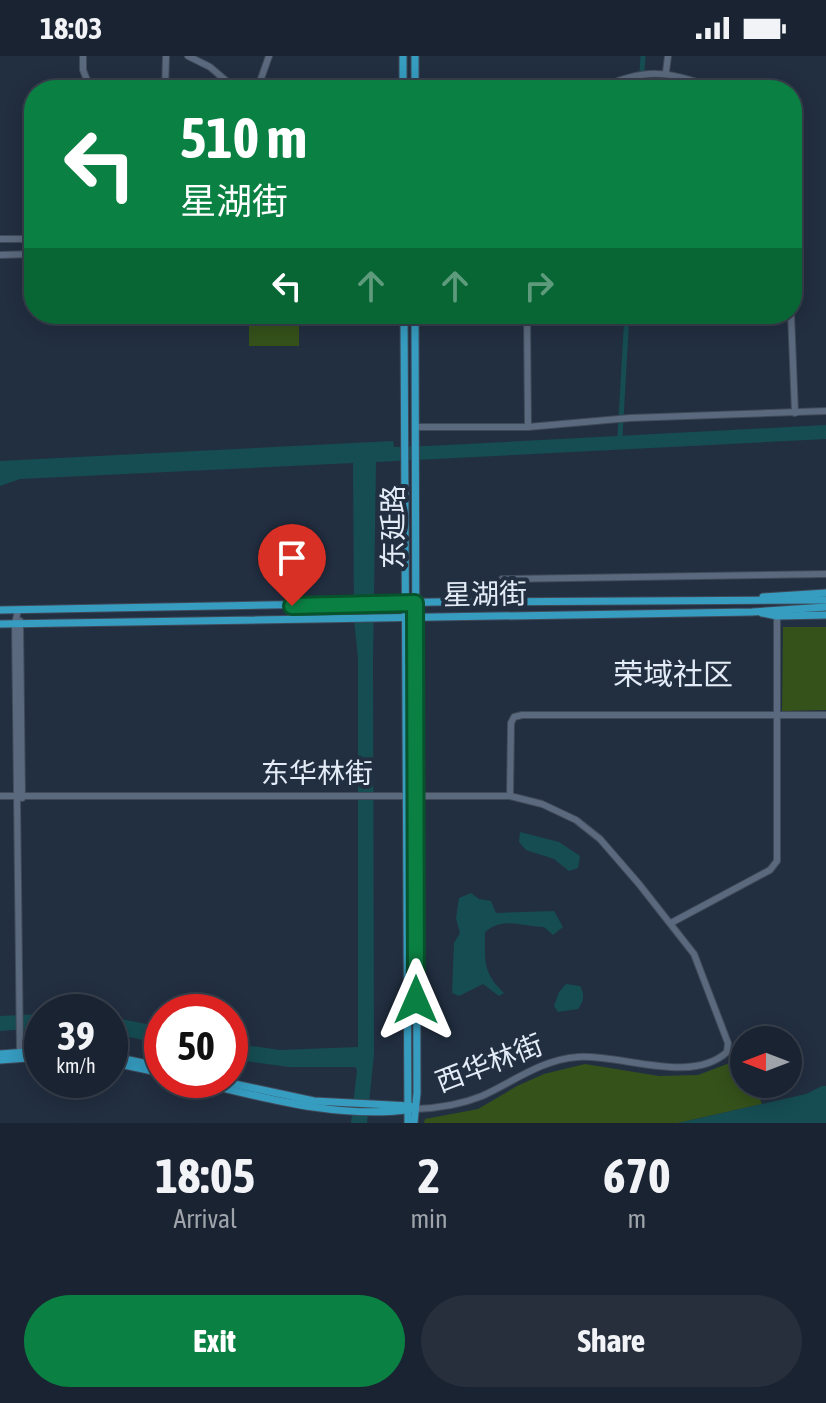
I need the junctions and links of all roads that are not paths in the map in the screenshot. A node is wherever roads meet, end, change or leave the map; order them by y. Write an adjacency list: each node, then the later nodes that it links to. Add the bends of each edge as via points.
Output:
1 (83, 56): 9 (street)
2 (166, 56): 10 (street)
3 (188, 56): 11 (street)
4 (269, 56): 12 (street)
5 (403, 56): 13 (main road)
6 (415, 56): 14 (main road)
7 (668, 56): 8 (street)
8 (666, 72): 15 (street); 16 (street)
9 (87, 80)
10 (165, 80)
11 (225, 80)
12 (261, 80)
13 (403, 80)
14 (415, 80)
15 (625, 80)
16 (689, 80)
17 (0, 239): 18 (street)
18 (24, 239)
19 (24, 254): 20 (street)
20 (0, 255)
21 (404, 324): 34 (main road, 东延路)
22 (415, 324): 27 (main road, 东延路)
23 (527, 324): 28 (street)
24 (791, 324): 26 (street)
25 (826, 411): 26 (street)
26 (795, 413): 28 (street)
27 (415, 427): 28 (street); 35 (main road, 东延路)
28 (528, 427)
29 (826, 574): 33 (street, via 502,579)
30 (826, 593): 31 (main road)
31 (753, 599): 32 (main road, 星湖街); 33 (main road, 星湖街)
32 (826, 600)
33 (480, 602): 35 (main road, 星湖街)
34 (404, 603): 35 (main road, 星湖街); 38 (main road, 星湖街); 43 (main road, 东延路)
35 (415, 603): 42 (main road, 东延路)
36 (826, 607): 39 (main road, 星湖街)
37 (0, 610): 38 (main road, 星湖街)
38 (18, 610): 45 (street)
39 (752, 612): 41 (main road); 42 (main road, 星湖街)
40 (826, 615): 41 (main road)
41 (777, 616): 46 (street)
42 (416, 617): 43 (main road, 星湖街); 49 (main road, 东延路)
43 (404, 618): 45 (main road, 星湖街); 48 (main road, 东延路)
44 (0, 624): 45 (main road, 星湖街)
45 (18, 624): 51 (street)
46 (777, 715): 47 (street); 52 (street, via 514,717); 53 (street, via 775,866)
47 (826, 715)
48 (406, 794): 49 (street, 东华林街); 51 (street, 东华林街); 61 (main road, 东延路)
49 (416, 794): 52 (street, 东华林街); 61 (main road, 东延路)
50 (0, 796): 51 (street, 东华林街)
51 (19, 796): 54 (street)
52 (510, 796): 53 (street, 东华林街, via 560,811 590,830)
53 (671, 923): 57 (street, 东华林街, via 704,974 728,1043)
54 (20, 1055): 55 (main road); 56 (main road)
55 (24, 1055)
56 (0, 1057)
57 (719, 1059): 61 (street, 西华林街, via 658,1067 601,1056 566,1058 524,1072 469,1101)
58 (248, 1087): 60 (main road, 西华林街)
59 (248, 1092): 60 (main road, 西华林街)
60 (352, 1107): 61 (main road, 西华林街)
61 (411, 1108): 62 (main road, 东延路)
62 (411, 1123)

